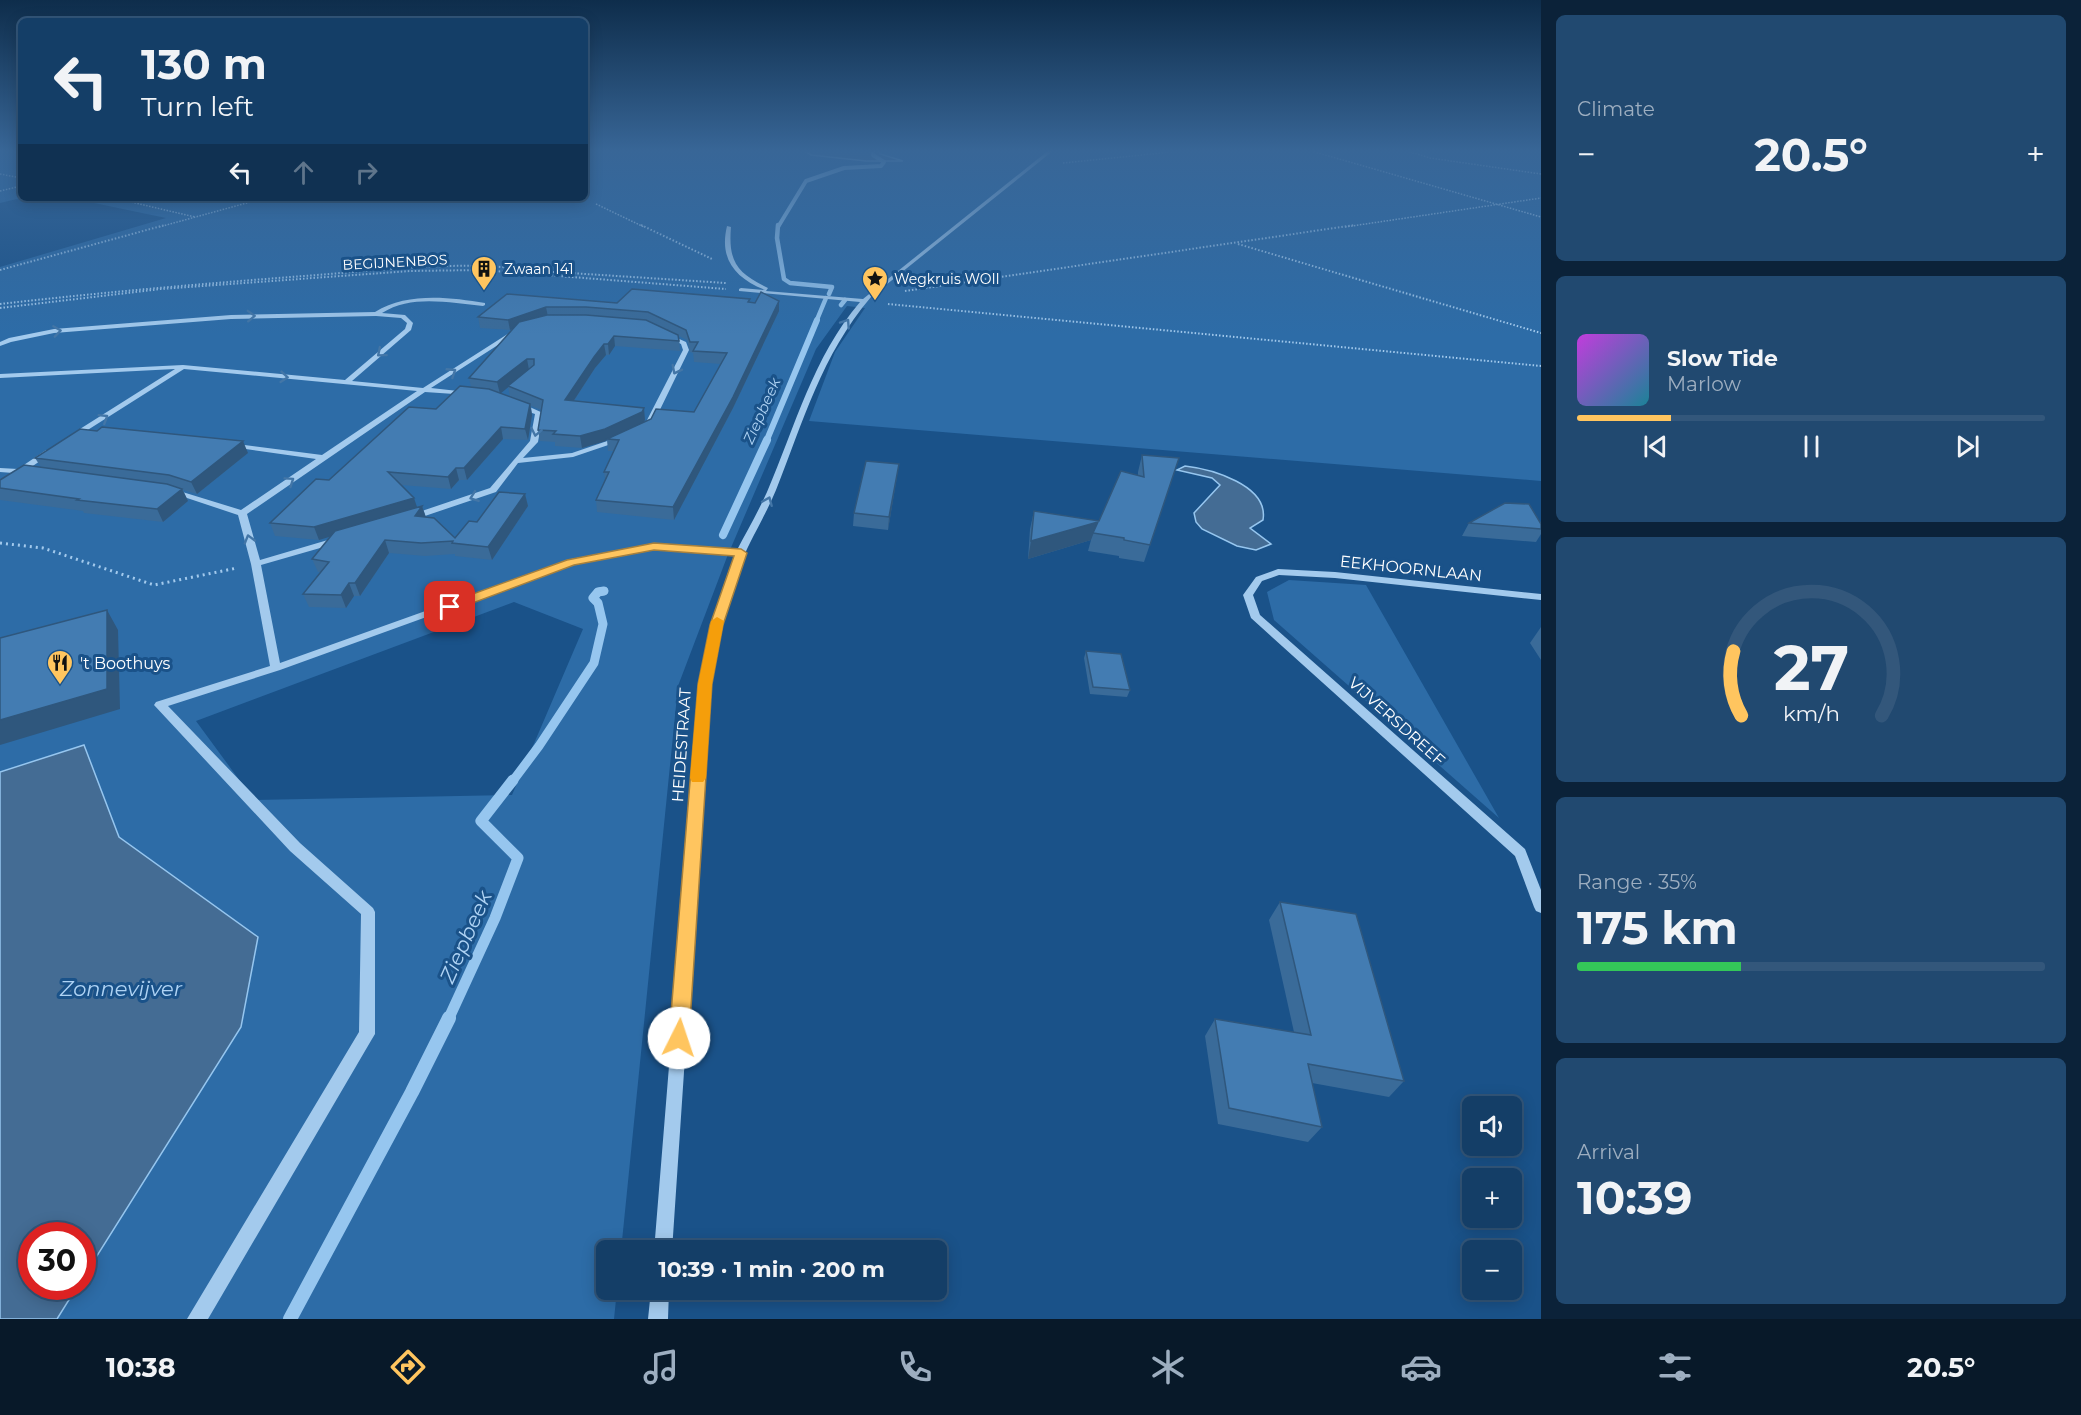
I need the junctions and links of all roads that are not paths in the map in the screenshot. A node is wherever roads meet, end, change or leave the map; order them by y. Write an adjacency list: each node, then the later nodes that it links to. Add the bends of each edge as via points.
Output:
1 (976, 212): 5 (street, HEIDESTRAAT)
2 (729, 227): 4 (street, via 730,260 742,273)
3 (741, 290): 4 (street)
4 (771, 291): 5 (street)
5 (864, 301): 31 (street, HEIDESTRAAT, one-way to 5, via 765,507 830,348)
6 (483, 304): 7 (street, via 421,300 384,307)
7 (376, 314): 10 (street, one-way to 7, via 54,331 108,325); 13 (street, one-way to 13, via 403,316 410,323 408,330)
8 (529, 326): 14 (street, one-way to 8)
9 (658, 330): 17 (street, one-way to 17, via 684,343 686,350 648,426)
10 (0, 344)
11 (183, 367): 12 (street); 13 (street, one-way to 13); 19 (street, one-way to 11)
12 (0, 376)
13 (346, 383): 14 (street)
14 (424, 390): 15 (street); 22 (street)
15 (482, 395)
16 (514, 403): 23 (street, one-way to 23, via 539,413 534,442)
17 (638, 430)
18 (629, 435): 23 (street, via 610,445 573,455)
19 (67, 441)
20 (223, 444): 22 (street)
21 (58, 447): 25 (street)
22 (324, 458): 28 (street, one-way to 22)
23 (516, 460): 29 (street, one-way to 29, via 493,490)
24 (0, 470): 25 (street)
25 (19, 472): 26 (street)
26 (39, 473)
27 (164, 491): 28 (street)
28 (242, 513): 32 (street, one-way to 28)
29 (399, 521)
30 (344, 538): 32 (street)
31 (741, 553): 35 (street, via 654,547 571,562); 37 (street, HEIDESTRAAT, via 716,625 705,684)
32 (256, 564): 35 (street)
33 (1278, 572): 34 (street, EEKHOORNLAAN, via 1335,574); 36 (street, VIJVERSDREEF, via 1259,579 1248,595 1255,616 1520,853)
34 (1541, 597)
35 (276, 668): 39 (street, via 160,705 295,847 368,912 367,1034)
36 (1541, 907)
37 (664, 1240)
38 (659, 1300): 40 (street)
39 (197, 1319)
40 (658, 1319)

